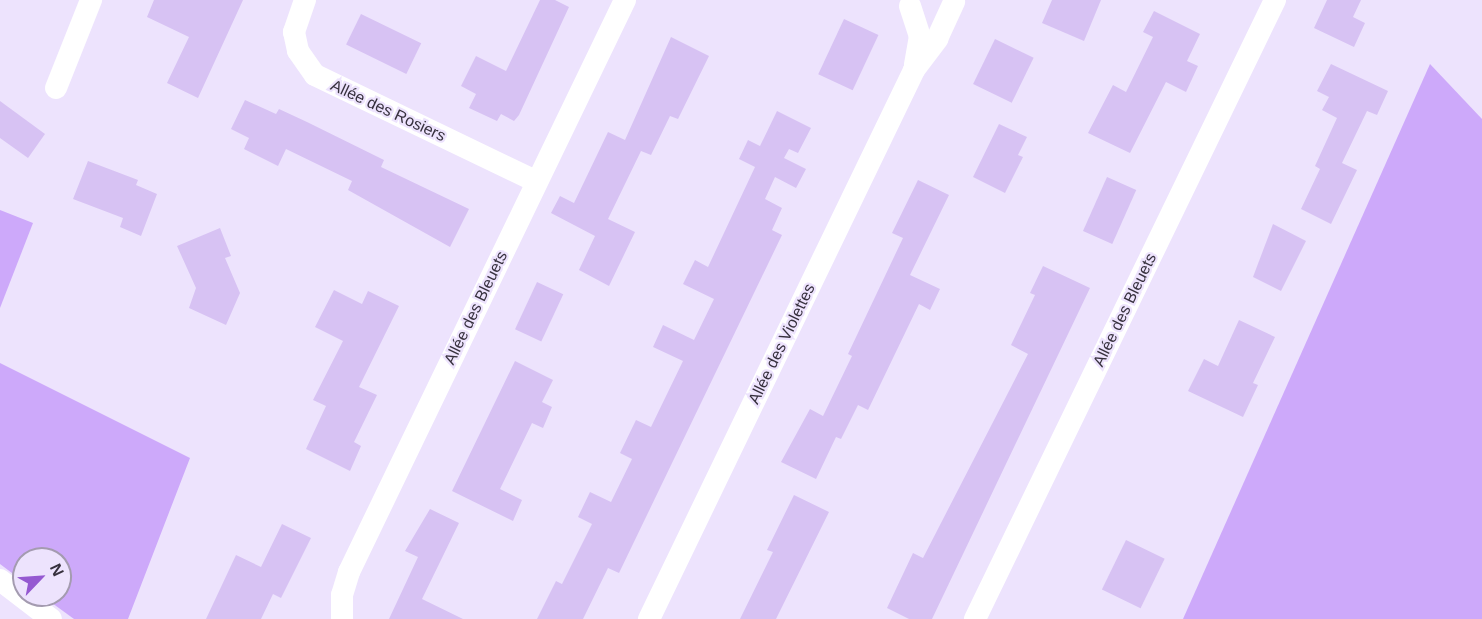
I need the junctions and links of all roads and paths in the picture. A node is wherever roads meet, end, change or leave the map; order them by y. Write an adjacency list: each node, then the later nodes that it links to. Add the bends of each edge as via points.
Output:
1 (91, 0): 8 (street)
2 (305, 0): 9 (street, Allée des Rosiers, via 294,32 298,51 315,75)
3 (625, 0): 9 (street, Allée des Bleuets)
4 (1275, 0): 14 (street, Allée des Bleuets)
5 (955, 1): 6 (street, via 933,11); 7 (street, Allée des Violettes, via 940,34)
6 (907, 3): 7 (street, Allée des Violettes, via 920,36)
7 (914, 70): 13 (street, Allée des Violettes)
8 (56, 88)
9 (537, 182): 12 (street, Allée des Bleuets, via 349,572 342,595)
10 (0, 580): 11 (street)
11 (51, 619)
12 (342, 619)
13 (649, 619)
14 (975, 619)

